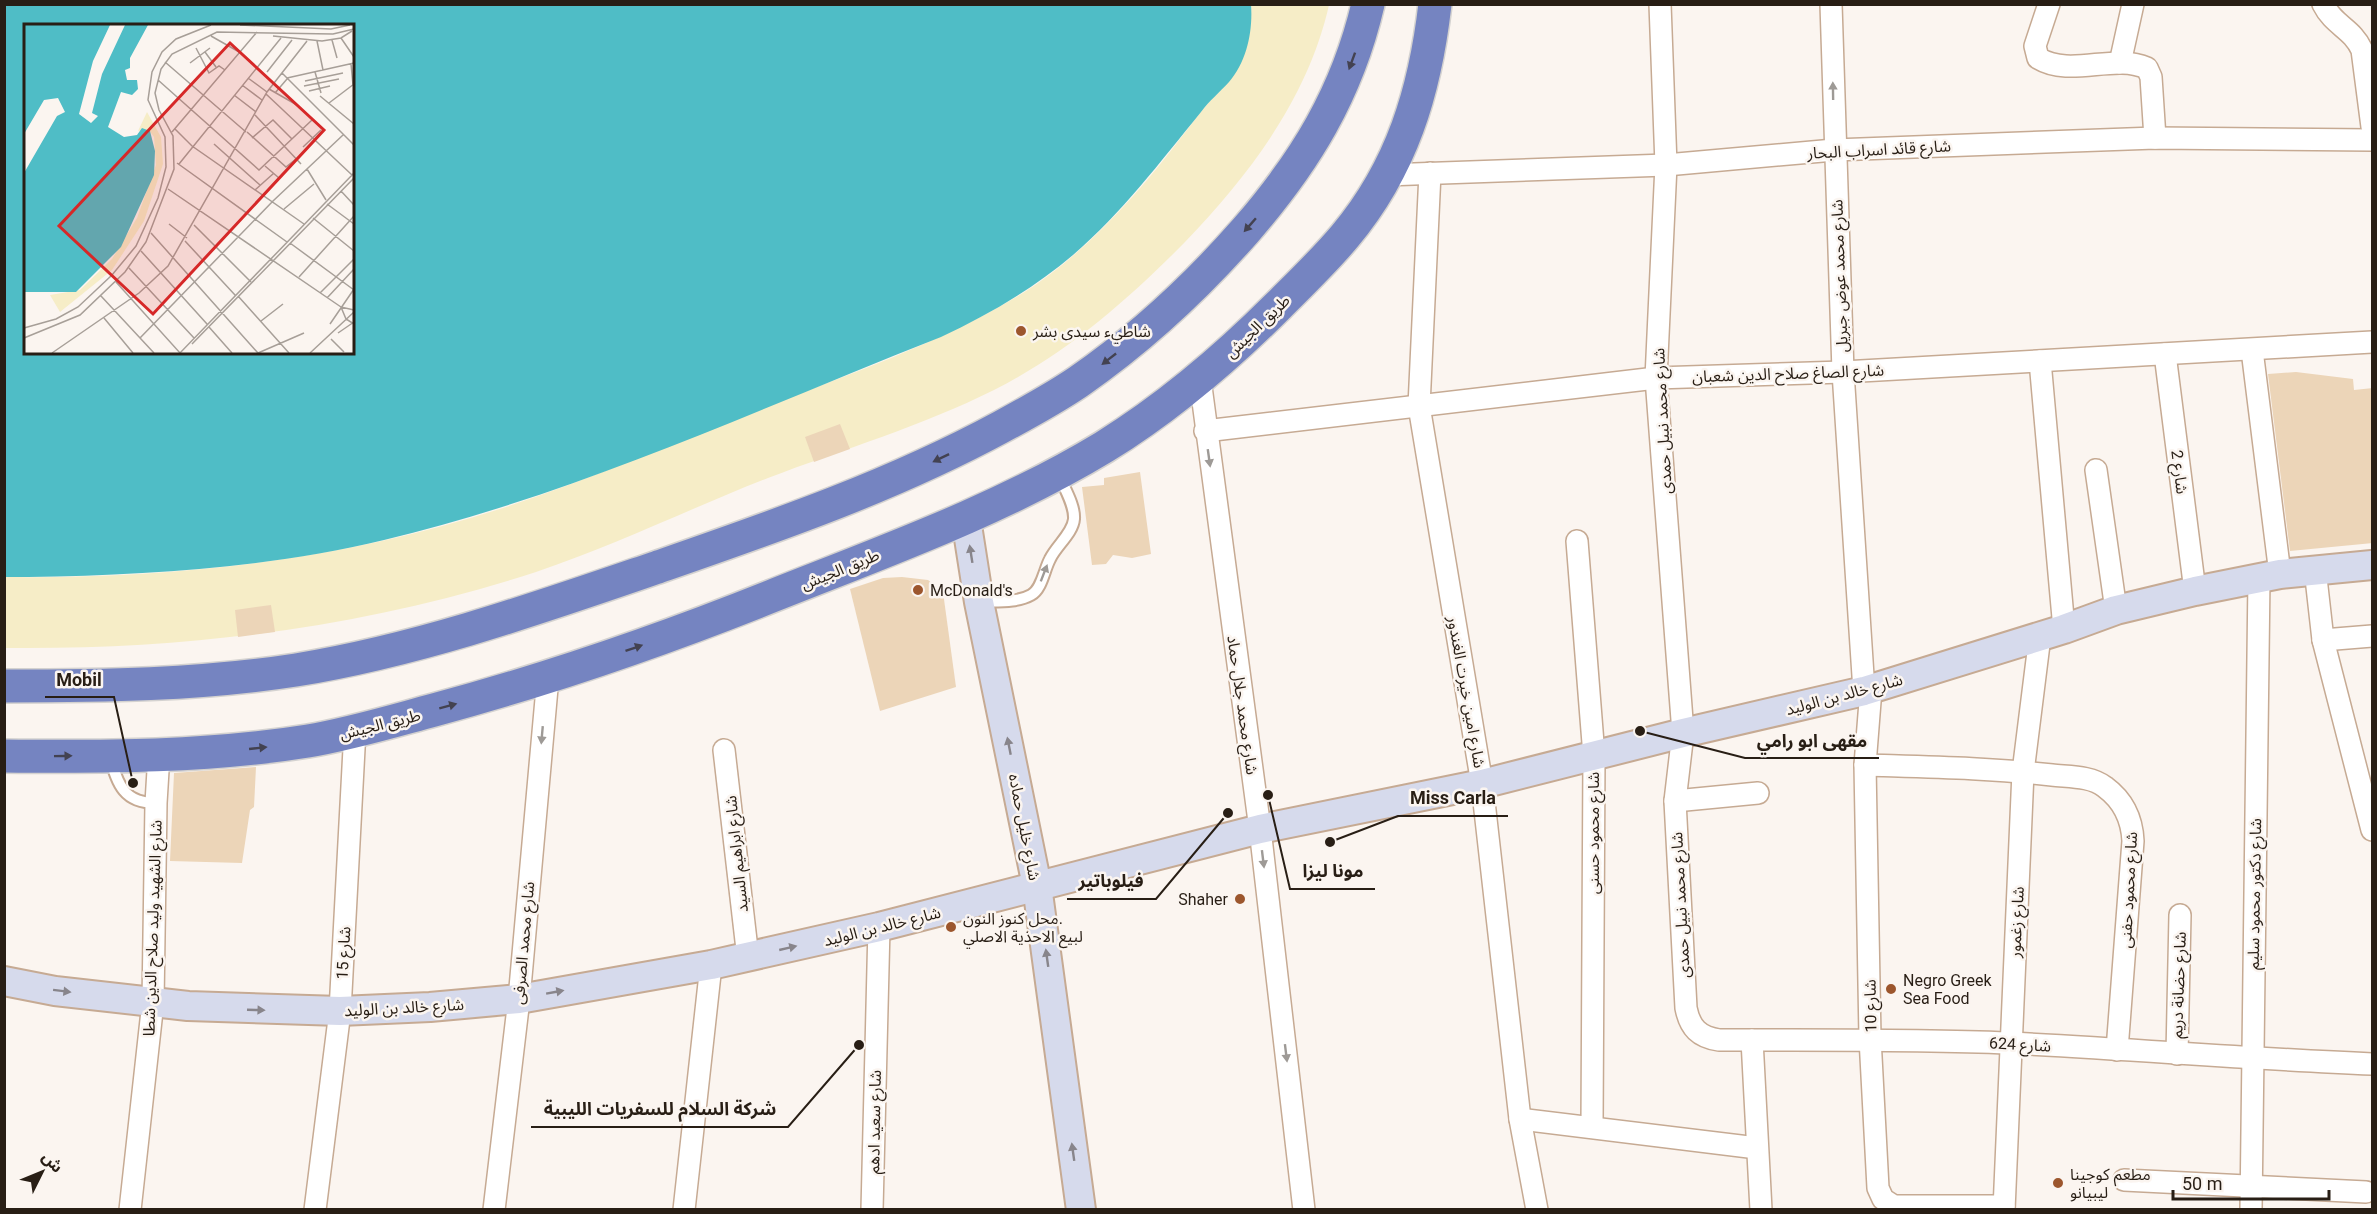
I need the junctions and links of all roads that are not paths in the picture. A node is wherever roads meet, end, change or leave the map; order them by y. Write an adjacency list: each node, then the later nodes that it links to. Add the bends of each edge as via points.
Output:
1 (1368, 4): 39 (highway, one-way to 39, via 1352,60 1324,123 1287,180 1233,245 1173,305 1075,385 945,456 837,504 727,543 538,608 361,657 238,678 177,683)
2 (1435, 4): 15 (highway, طريق الجيش, via 1421,89)
3 (1660, 4): 13 (street, شارع محمد نبيل حمدى)
4 (1831, 4): 12 (street, شارع محمد عوض جبريل, one-way to 4)
5 (2049, 4): 8 (street, via 2035,46 2038,58 2061,66)
6 (2133, 4): 8 (street)
7 (2323, 4): 9 (street, via 2338,25 2357,38 2362,50)
8 (2120, 63): 10 (street, via 2138,64 2147,68 2151,76)
9 (2373, 127)
10 (2156, 138): 11 (street, شارع قائد اسراب البحار); 12 (street, شارع قائد اسراب البحار)
11 (2373, 140)
12 (1834, 150): 13 (street, شارع قائد اسراب البحار); 20 (street, شارع محمد عوض جبريل)
13 (1666, 165): 14 (street, شارع قائد اسراب البحار); 21 (street, شارع محمد نبيل حمدى)
14 (1430, 173): 15 (street, شارع قائد اسراب البحار); 23 (street, شارع امين خيرت الغندور)
15 (1386, 176): 22 (highway, طريق الجيش, via 1347,234 1323,261)
16 (2373, 342): 17 (street, شارع الصاغ صلاح الدين شعبان)
17 (2252, 350): 18 (street, شارع الصاغ صلاح الدين شعبان); 31 (street, شارع دكتور محمود سليم)
18 (2164, 354): 19 (street, شارع الصاغ صلاح الدين شعبان); 32 (street, شارع 2)
19 (2040, 361): 20 (street, شارع الصاغ صلاح الدين شعبان); 35 (street, شارع زغمور)
20 (1843, 372): 21 (street, شارع الصاغ صلاح الدين شعبان); 40 (street, شارع محمد عوض جبريل)
21 (1656, 378): 23 (street, شارع الصاغ صلاح الدين شعبان); 42 (street, شارع محمد نبيل حمدى)
22 (1200, 379): 24 (street, شارع محمد جلال حماد); 26 (highway, طريق الجيش, via 1137,426)
23 (1419, 406): 24 (street, شارع الصاغ صلاح الدين شعبان); 50 (street, شارع امين خيرت الغندور)
24 (1205, 431): 54 (street, شارع محمد جلال حماد, one-way to 54)
25 (2096, 470): 34 (street)
26 (1058, 473): 27 (highway, طريق الجيش); 33 (lane, one-way to 26, via 1022,599 1038,588 1049,560 1074,520)
27 (966, 519): 33 (street, شارع خليل حماده, one-way to 27); 38 (highway, طريق الجيش, one-way to 27, via 726,615)
28 (1577, 541): 47 (street, شارع محمود حسنى)
29 (2373, 565): 30 (street, شارع خالد بن الوليد)
30 (2315, 569): 31 (street, شارع خالد بن الوليد); 37 (street)
31 (2270, 576): 32 (street, شارع خالد بن الوليد); 71 (street, شارع دكتور محمود سليم)
32 (2195, 591): 34 (street, شارع خالد بن الوليد)
33 (979, 602): 56 (street, شارع خليل حماده, one-way to 33)
34 (2116, 610): 35 (street, شارع خالد بن الوليد)
35 (2052, 632): 40 (street, شارع خالد بن الوليد); 49 (street, شارع زغمور)
36 (2373, 636): 37 (street)
37 (2323, 640): 55 (street)
38 (548, 677): 41 (highway, طريق الجيش, one-way to 38); 62 (street, شارع محمد الصرفى, one-way to 62)
39 (4, 686)
40 (1867, 690): 42 (street, شارع خالد بن الوليد); 48 (street, شارع 10)
41 (355, 730): 44 (highway, طريق الجيش, one-way to 41, via 274,746); 65 (street, شارع 15)
42 (1683, 733): 47 (street, شارع خالد بن الوليد); 52 (street, شارع محمد نبيل حمدى)
43 (724, 750): 59 (street, شارع ابراهيم السيد)
44 (159, 754): 45 (highway, طريق الجيش); 53 (street, شارع الشهيد وليد صلاح الدين شطا)
45 (109, 755): 46 (highway, طريق الجيش, one-way to 45); 53 (lane, via 122,790 140,801)
46 (4, 756)
47 (1593, 756): 50 (street, شارع خالد بن الوليد); 74 (street, شارع محمود حسنى)
48 (1865, 765): 49 (street, شارع محمود حفنى); 66 (street, شارع 10)
49 (2023, 771): 68 (street, شارع زغمور); 69 (street, شارع محمود حفنى, via 2086,778 2104,786 2121,800 2132,823)
50 (1482, 784): 54 (street, شارع خالد بن الوليد); 73 (street, شارع امين خيرت الغندور)
51 (1758, 792): 52 (street)
52 (1675, 801): 64 (street, شارع محمد نبيل حمدى)
53 (156, 803): 63 (street, شارع الشهيد وليد صلاح الدين شطا)
54 (1260, 829): 56 (street, شارع خالد بن الوليد); 86 (street, شارع محمد جلال حماد, one-way to 86)
55 (2373, 830)
56 (1037, 886): 58 (street, شارع خالد بن الوليد); 85 (street, شارع خليل حماده, one-way to 56)
57 (2180, 915): 70 (street, شارع حضانة دريم)
58 (879, 927): 59 (street, شارع خالد بن الوليد, one-way to 58); 84 (street, شارع سعيد ادهم)
59 (748, 958): 60 (street, شارع خالد بن الوليد)
60 (711, 965): 62 (street, شارع خالد بن الوليد, one-way to 60); 83 (street)
61 (4, 981): 63 (street, شارع خالد بن الوليد, one-way to 63)
62 (519, 999): 65 (street, شارع خالد بن الوليد); 82 (street, شارع محمد الصرفى)
63 (153, 1002): 65 (street, شارع خالد بن الوليد, one-way to 65); 80 (street, شارع الشهيد وليد صلاح الدين شطا)
64 (1686, 1008): 67 (street, شارع 624, via 1692,1026 1706,1038)
65 (340, 1011): 81 (street, شارع 15)
66 (1870, 1038): 67 (street, شارع 624); 68 (street, شارع 624); 79 (street, شارع 10, via 1876,1174 1883,1199 1894,1206 1907,1207)
67 (1752, 1040): 75 (street)
68 (2011, 1043): 69 (street, شارع 624); 79 (street, شارع زغمور)
69 (2116, 1050): 70 (street, شارع 624)
70 (2177, 1054): 71 (street, شارع 624)
71 (2252, 1059): 72 (street, شارع 624); 77 (street, شارع دكتور محمود سليم)
72 (2373, 1064)
73 (1520, 1119): 74 (street); 87 (street, شارع امين خيرت الغندور)
74 (1592, 1126): 75 (street)
75 (1758, 1148): 88 (street)
76 (2124, 1180): 77 (street)
77 (2252, 1187): 78 (street); 89 (street, شارع دكتور محمود سليم)
78 (2366, 1192)
79 (2004, 1208)
80 (130, 1209)
81 (315, 1209)
82 (494, 1209)
83 (684, 1209)
84 (872, 1209)
85 (1081, 1209)
86 (1304, 1209)
87 (1537, 1209)
88 (1761, 1209)
89 (2252, 1209)

